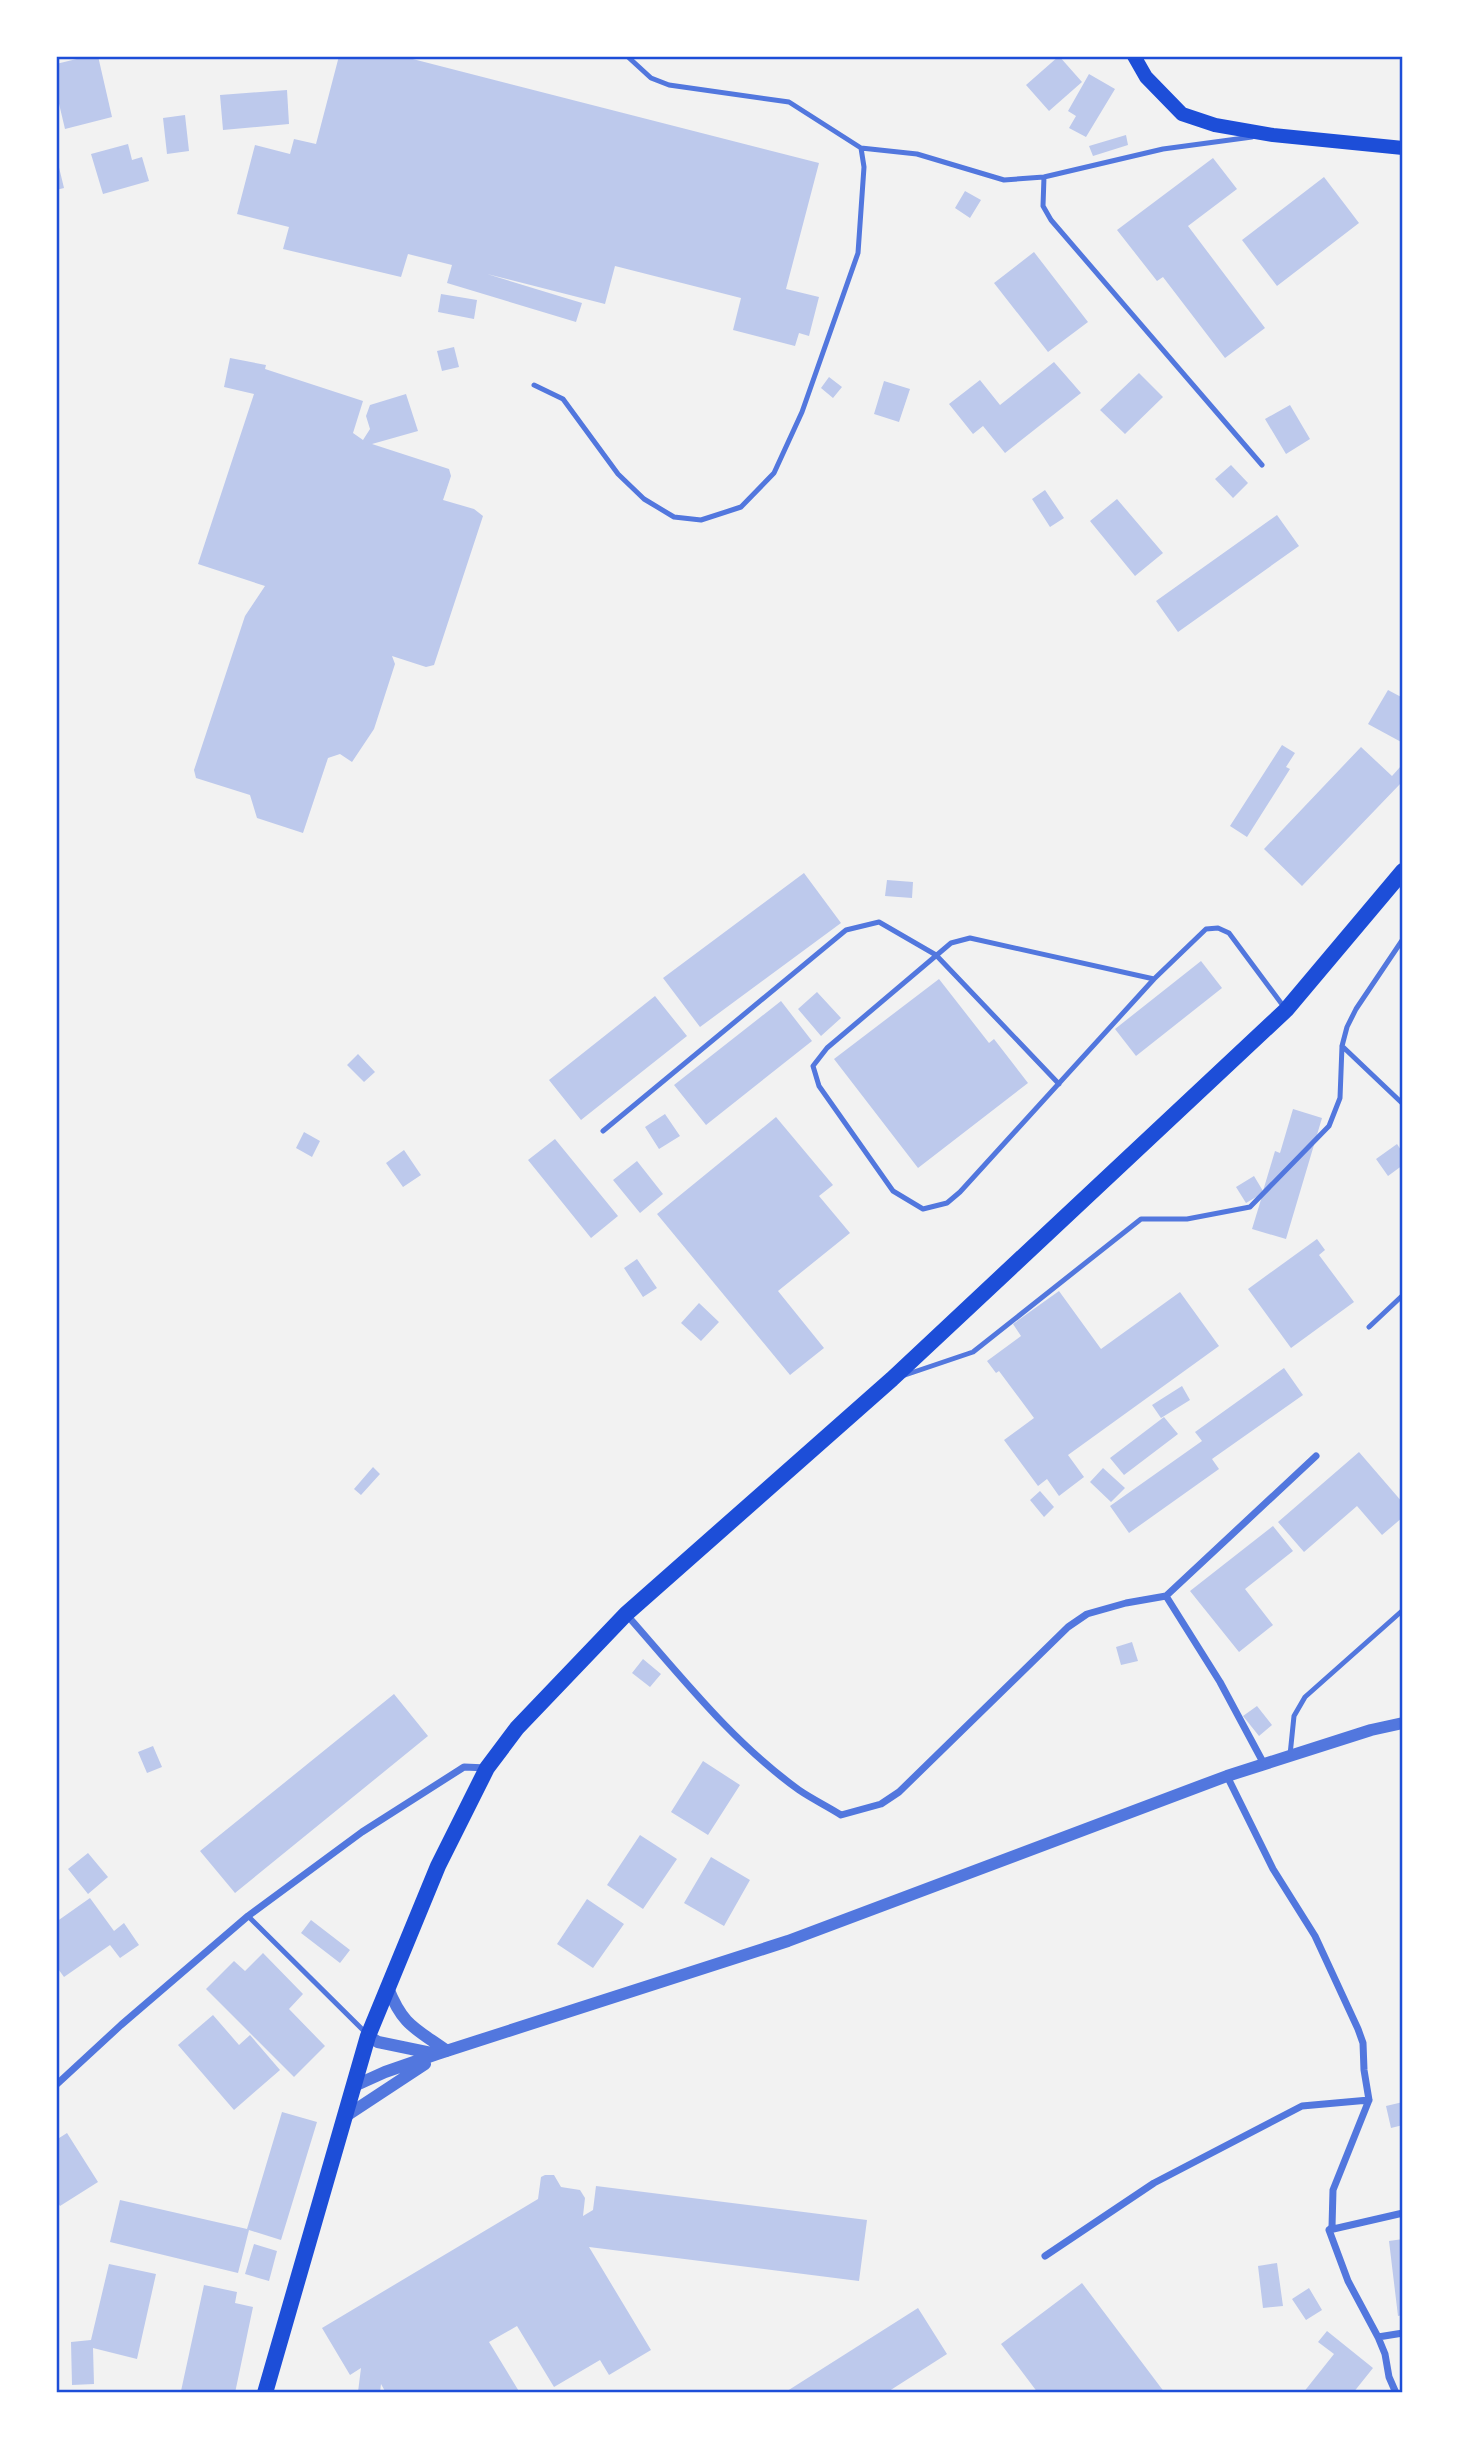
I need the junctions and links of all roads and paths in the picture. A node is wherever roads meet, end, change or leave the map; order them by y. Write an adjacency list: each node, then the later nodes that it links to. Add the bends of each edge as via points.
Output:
1 (627, 56): 4 (lane, via 651,78 669,85 789,102)
2 (1134, 56): 3 (main road, via 1146,77 1182,114)
3 (1273, 135): 5 (main road); 6 (lane, via 1163,149)
4 (861, 148): 6 (lane, via 917,154 1004,180); 7 (lane, via 864,167 858,253 802,412 774,474 741,507 701,520 674,517 644,499 618,474 563,399)
5 (1403, 148)
6 (1044, 177): 8 (lane, via 1043,205 1051,220)
7 (534, 384)
8 (1262, 465)
9 (1403, 871): 13 (main road)
10 (1403, 939): 14 (lane, via 1356,1009)
11 (936, 956): 12 (lane, via 951,943 970,938); 15 (lane); 15 (lane, via 827,1048 813,1066 818,1086 893,1191 923,1209 947,1203); 17 (lane, via 879,922 846,930)
12 (1154, 979): 13 (lane, via 1206,929 1218,928 1229,933); 15 (lane)
13 (1286, 1010): 20 (main road)
14 (1342, 1046): 16 (lane); 20 (lane, via 1340,1098 1329,1126 1250,1207 1187,1219 1142,1219 973,1352)
15 (1059, 1084)
16 (1403, 1104)
17 (603, 1131)
18 (1403, 1295): 19 (lane)
19 (1369, 1327)
20 (892, 1379): 24 (main road)
21 (1316, 1456): 22 (street)
22 (1166, 1596): 24 (street, via 1087,1614 1068,1627 899,1792 881,1804 841,1815 799,1790 744,1744); 27 (street)
23 (1403, 1610): 26 (lane, via 1305,1697 1294,1716)
24 (626, 1614): 28 (main road, via 517,1728)
25 (1403, 1723): 26 (street)
26 (1290, 1755): 27 (street)
27 (1264, 1764): 29 (street)
28 (487, 1768): 30 (street, via 464,1767 362,1832); 31 (main road, via 438,1866)
29 (1227, 1776): 33 (street, via 788,1941); 36 (street, via 1273,1869 1315,1936 1358,2029)
30 (248, 1916): 32 (lane); 34 (street)
31 (388, 1988): 32 (main road); 33 (street, via 400,2015)
32 (368, 2036): 33 (street, via 378,2042); 35 (main road)
33 (442, 2053): 35 (street); 37 (street)
34 (56, 2085)
35 (354, 2086): 37 (main road)
36 (1369, 2100): 39 (street, via 1333,2190); 40 (street, via 1303,2106 1154,2183)
37 (346, 2116): 43 (main road)
38 (1403, 2213): 39 (street)
39 (1329, 2230): 42 (street, via 1348,2281)
40 (1045, 2256)
41 (1403, 2333): 42 (street)
42 (1378, 2337): 44 (street)
43 (265, 2393)
44 (1396, 2393)

